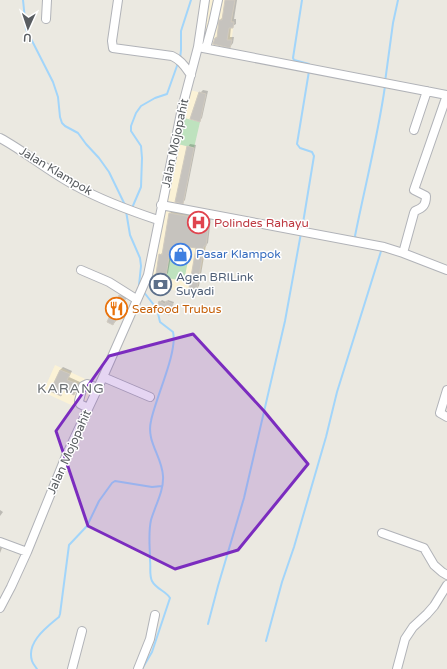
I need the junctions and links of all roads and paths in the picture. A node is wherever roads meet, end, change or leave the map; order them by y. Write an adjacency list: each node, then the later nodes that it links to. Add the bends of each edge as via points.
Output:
1 (47, 0): 6 (street)
2 (118, 0): 10 (street, via 113,48 159,54 179,60)
3 (218, 0): 5 (street)
4 (205, 4): 5 (street); 7 (street, Jalan Mojopahit)
5 (215, 10): 8 (street)
6 (46, 19)
7 (199, 36): 8 (street); 9 (street, Jalan Mojopahit)
8 (208, 39): 9 (street)
9 (202, 48): 10 (street, Jalan Mojopahit); 11 (street)
10 (191, 75): 15 (street, Jalan Mojopahit)
11 (428, 91): 12 (street); 13 (street)
12 (447, 95): 17 (street, via 414,190 425,195 425,203 423,208 414,214)
13 (414, 130)
14 (0, 138): 16 (street, Jalan Klampok, via 76,186)
15 (161, 205): 16 (street, Jalan Mojopahit); 17 (street)
16 (158, 220): 20 (street, Jalan Mojopahit, via 149,272)
17 (403, 253): 19 (street)
18 (81, 270): 20 (street)
19 (447, 270)
20 (137, 298): 21 (street, Jalan Mojopahit)
21 (103, 377): 22 (street, Jalan Mojopahit); 24 (street)
22 (98, 388): 25 (street, Jalan Mojopahit); 25 (street, via 88,384 84,386 79,401)
23 (447, 390): 26 (street, via 440,413)
24 (150, 397)
25 (88, 408): 29 (street, Jalan Mojopahit)
26 (447, 418)
27 (382, 533): 30 (street, via 424,548 434,565)
28 (0, 542): 29 (street)
29 (27, 552): 32 (street, Jalan Mojopahit)
30 (447, 575)
31 (447, 585): 37 (street, via 434,606 405,639)
32 (0, 608)
33 (155, 615): 36 (street, via 150,639)
34 (82, 631): 35 (street)
35 (72, 669)
36 (138, 669)
37 (397, 669)

